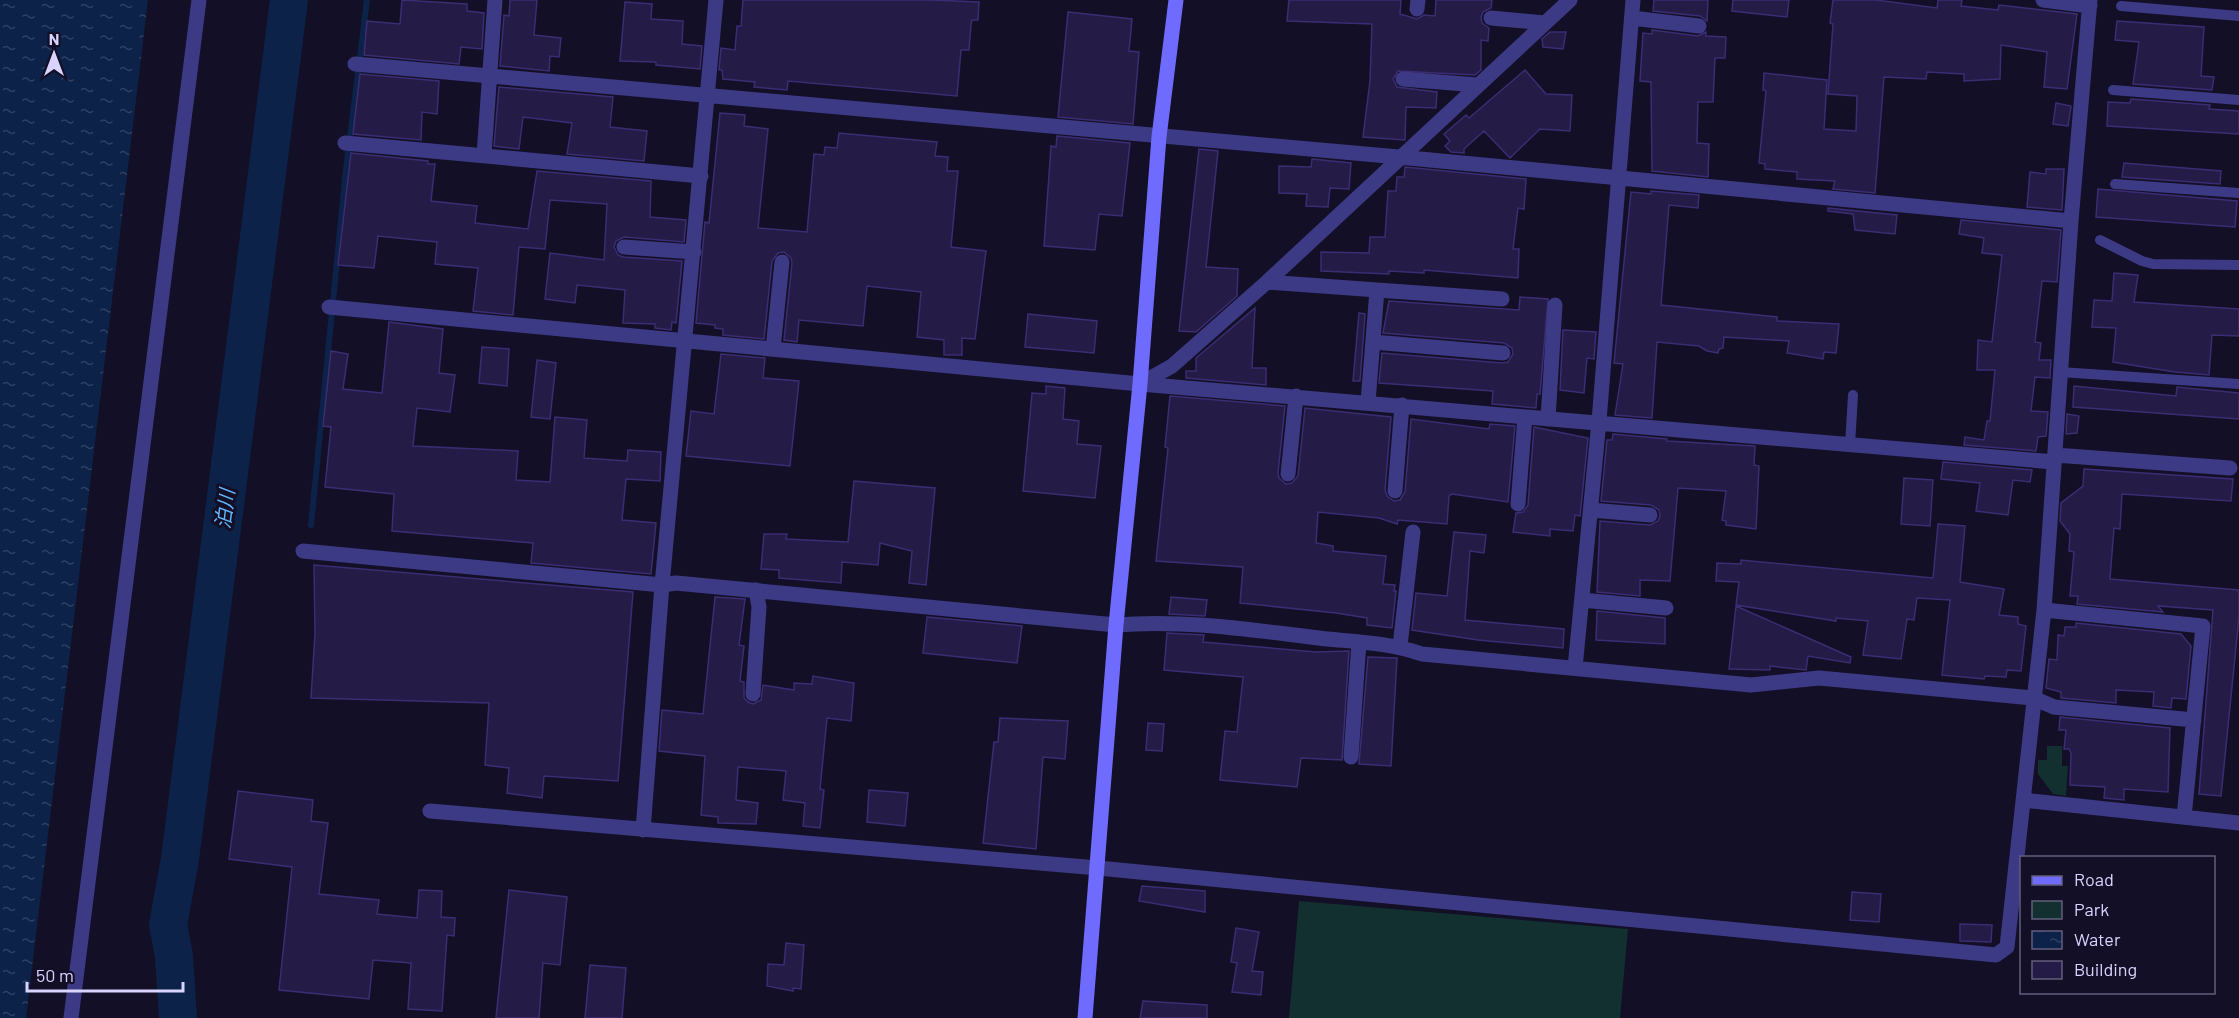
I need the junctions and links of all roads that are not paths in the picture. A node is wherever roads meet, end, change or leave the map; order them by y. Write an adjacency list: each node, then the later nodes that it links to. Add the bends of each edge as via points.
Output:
1 (199, 0): 84 (street)
2 (495, 0): 16 (street)
3 (716, 0): 20 (street)
4 (1176, 0): 22 (street)
5 (1570, 0): 13 (street)
6 (1633, 0): 12 (street)
7 (2043, 0): 8 (street)
8 (2090, 3): 30 (street)
9 (2121, 6): 10 (lane)
10 (2239, 16)
11 (1491, 18): 13 (street)
12 (1632, 18): 14 (street); 27 (street)
13 (1545, 23): 18 (street)
14 (1700, 26)
15 (355, 64): 16 (street)
16 (489, 76): 20 (street); 24 (street)
17 (1402, 79): 18 (street)
18 (1477, 85): 25 (street)
19 (2113, 90): 21 (lane)
20 (709, 95): 22 (street); 26 (street)
21 (2239, 100)
22 (1159, 137): 25 (street); 46 (street)
23 (345, 143): 24 (street)
24 (484, 155): 26 (street)
25 (1399, 158): 27 (street); 36 (street)
26 (701, 176): 33 (street)
27 (1617, 179): 30 (street); 54 (street)
28 (2115, 184): 29 (lane)
29 (2239, 193)
30 (2071, 221): 45 (street)
31 (2100, 240): 35 (lane, via 2153,264)
32 (624, 247): 33 (street)
33 (694, 252): 41 (street)
34 (782, 262): 43 (street)
35 (2239, 265)
36 (1267, 282): 37 (street); 46 (street, via 1172,366)
37 (1377, 290): 38 (street); 42 (street)
38 (1502, 299)
39 (1555, 305): 53 (street)
40 (329, 306): 41 (street)
41 (686, 340): 43 (street); 65 (street)
42 (1372, 342): 44 (street); 50 (street)
43 (773, 349): 46 (street)
44 (1503, 353)
45 (2060, 372): 47 (lane); 56 (street)
46 (1140, 384): 49 (street); 70 (street)
47 (2239, 384)
48 (1853, 395): 55 (lane)
49 (1296, 396): 50 (street); 58 (street)
50 (1368, 402): 51 (street)
51 (1402, 405): 52 (street); 59 (street)
52 (1525, 417): 53 (street); 60 (street)
53 (1548, 419): 54 (street)
54 (1599, 421): 55 (street); 61 (street)
55 (1850, 445): 56 (street)
56 (2054, 458): 57 (street); 69 (street)
57 (2230, 468)
58 (1288, 474)
59 (1395, 491)
60 (1518, 504)
61 (1591, 510): 62 (street); 67 (street)
62 (1650, 515)
63 (1413, 532): 72 (street)
64 (303, 551): 65 (street)
65 (662, 585): 66 (street); 82 (street)
66 (756, 590): 70 (street); 74 (street, via 759,607)
67 (1582, 600): 68 (street); 73 (street)
68 (1666, 608)
69 (2044, 610): 75 (street); 76 (street, via 2203,627)
70 (1116, 625): 71 (street, via 1148,622); 83 (street)
71 (1359, 642): 72 (street); 77 (street)
72 (1400, 646): 73 (street, via 1422,654)
73 (1575, 668): 75 (street, via 1751,685 1819,678)
74 (753, 694)
75 (2033, 698): 76 (street, via 2054,707); 78 (street)
76 (2194, 720): 80 (street)
77 (1351, 757)
78 (2023, 800): 80 (street); 83 (street, via 2007,947 1996,955)
79 (430, 811): 82 (street)
80 (2184, 818): 81 (street)
81 (2239, 823)
82 (643, 830): 83 (street)
83 (1098, 868): 85 (street)
84 (71, 1018)
85 (1085, 1018)

